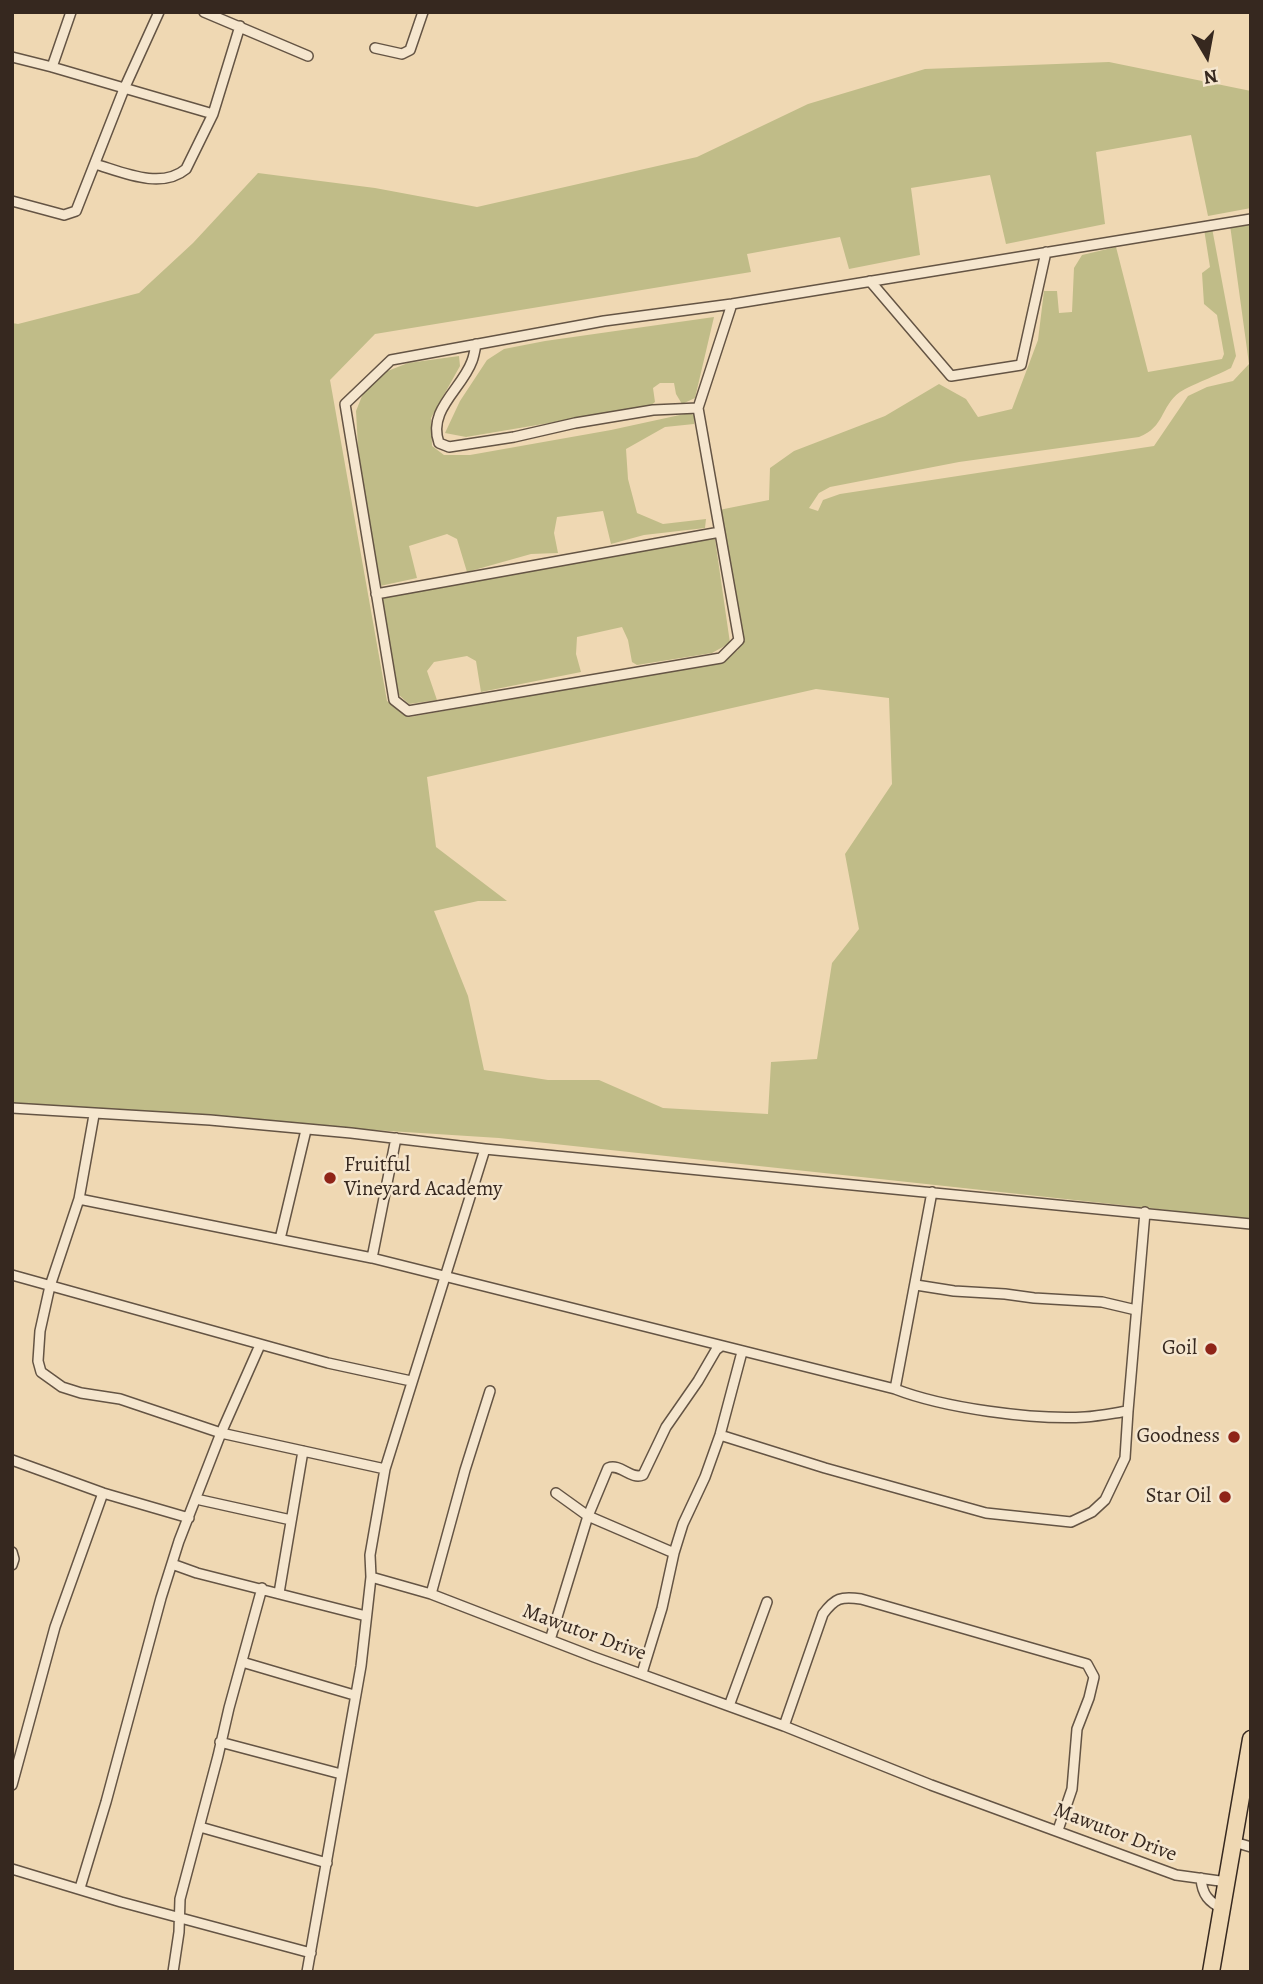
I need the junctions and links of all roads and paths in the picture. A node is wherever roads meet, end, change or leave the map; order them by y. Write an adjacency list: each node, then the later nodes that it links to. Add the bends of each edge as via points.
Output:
1 (71, 12): 9 (street)
2 (159, 12): 10 (street)
3 (204, 12): 5 (street)
4 (423, 12): 6 (street, via 410,50 402,54)
5 (240, 26): 7 (street); 11 (street)
6 (375, 48)
7 (308, 56)
8 (12, 57): 9 (street)
9 (52, 67): 10 (street)
10 (124, 89): 11 (street); 12 (street)
11 (213, 114): 12 (street, via 181,173 145,178)
12 (95, 164): 13 (street, via 71,214)
13 (12, 201)
14 (1251, 219): 15 (street)
15 (1046, 252): 16 (street); 16 (street, via 1021,365 1009,367 951,376)
16 (870, 281): 17 (street)
17 (732, 304): 18 (street); 19 (street)
18 (476, 344): 19 (street, via 472,362 436,420 439,443 449,447 653,410); 21 (street, via 391,360 345,404)
19 (698, 408): 20 (street)
20 (720, 532): 21 (street); 21 (street, via 740,640 721,658 408,710 394,700)
21 (376, 594)
22 (12, 1108): 23 (street)
23 (94, 1115): 24 (street); 28 (street)
24 (306, 1130): 25 (street); 31 (street)
25 (396, 1138): 26 (street); 32 (street)
26 (485, 1149): 27 (street); 34 (street)
27 (932, 1192): 29 (street); 35 (street)
28 (79, 1199): 31 (street); 36 (street)
29 (1145, 1213): 30 (street); 37 (street)
30 (1251, 1224)
31 (280, 1240): 32 (street)
32 (372, 1258): 34 (street)
33 (12, 1275): 36 (street)
34 (445, 1276): 39 (street); 41 (street)
35 (916, 1285): 37 (street, via 1102,1301); 42 (street)
36 (50, 1286): 38 (street); 45 (street, via 40,1331 41,1373 62,1387 120,1399)
37 (1136, 1310): 44 (street)
38 (260, 1345): 41 (street); 45 (street)
39 (720, 1347): 40 (street); 53 (street, via 666,1427 643,1475 608,1468)
40 (742, 1352): 42 (street); 46 (street)
41 (411, 1381): 49 (street)
42 (895, 1389): 44 (street, via 942,1403 1014,1414 1084,1417)
43 (490, 1391): 63 (street)
44 (1128, 1411): 46 (street, via 1125,1458 1105,1500 1092,1513 1071,1522 985,1513)
45 (221, 1433): 47 (street); 52 (street)
46 (720, 1435): 57 (street)
47 (303, 1451): 49 (street); 55 (street)
48 (12, 1460): 50 (street)
49 (385, 1469): 60 (street, via 370,1556)
50 (103, 1493): 54 (street); 75 (street, via 55,1627)
51 (556, 1493): 53 (street)
52 (196, 1499): 54 (street); 55 (street)
53 (588, 1516): 57 (street); 66 (street)
54 (189, 1518): 58 (street)
55 (291, 1520): 62 (street)
56 (12, 1552): 59 (street)
57 (674, 1553): 68 (street)
58 (172, 1564): 61 (street); 84 (street)
59 (12, 1565)
60 (371, 1577): 63 (street, Mawutor Drive); 65 (street)
61 (262, 1588): 62 (street); 67 (street)
62 (279, 1593): 65 (street)
63 (431, 1594): 66 (street, Mawutor Drive)
64 (767, 1602): 70 (street)
65 (366, 1615): 69 (street)
66 (550, 1640): 68 (street, Mawutor Drive)
67 (242, 1662): 69 (street); 73 (street)
68 (642, 1673): 70 (street, Mawutor Drive)
69 (354, 1695): 74 (street)
70 (729, 1706): 71 (street, Mawutor Drive)
71 (784, 1726): 77 (street, Mawutor Drive); 77 (street, via 823,1614 839,1597 861,1599 1087,1664 1094,1677 1077,1729 1072,1788)
72 (1251, 1739): 78 (highway)
73 (220, 1742): 74 (street); 76 (street)
74 (341, 1774): 80 (street)
75 (12, 1785)
76 (200, 1827): 80 (street); 86 (street)
77 (1058, 1830): 82 (street, Mawutor Drive, via 1176,1875)
78 (1234, 1842): 79 (street); 83 (highway)
79 (1251, 1847)
80 (327, 1863): 87 (street)
81 (12, 1869): 84 (street)
82 (1201, 1878): 83 (street, Mawutor Drive); 85 (street, via 1208,1900)
83 (1227, 1882): 85 (highway)
84 (80, 1888): 86 (street)
85 (1223, 1909): 90 (highway)
86 (179, 1917): 87 (street); 88 (street)
87 (311, 1953): 89 (street)
88 (173, 1972)
89 (307, 1972)
90 (1210, 1972)

